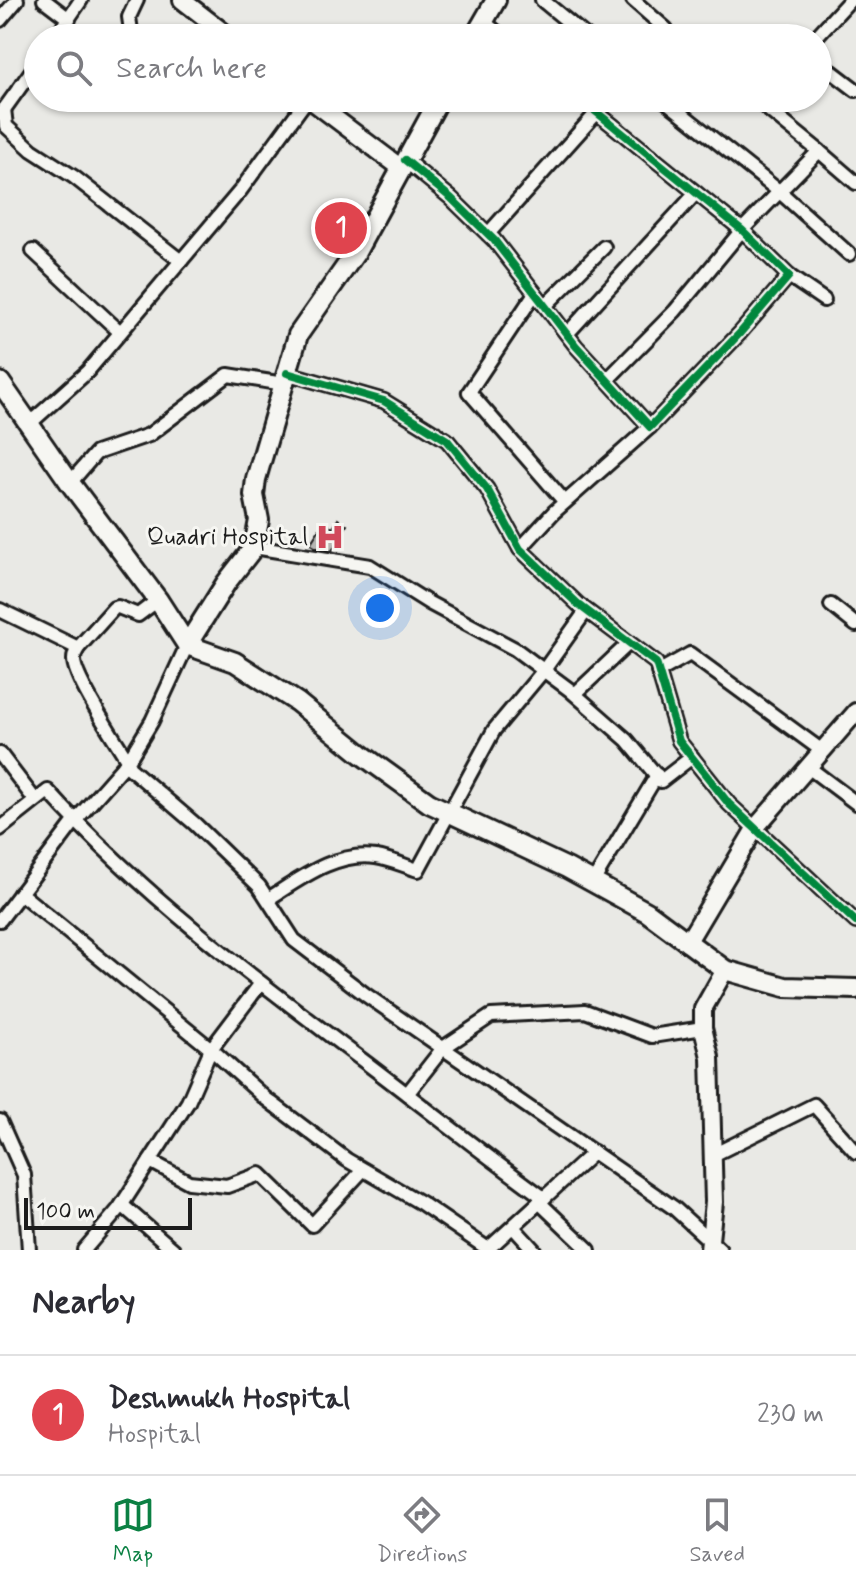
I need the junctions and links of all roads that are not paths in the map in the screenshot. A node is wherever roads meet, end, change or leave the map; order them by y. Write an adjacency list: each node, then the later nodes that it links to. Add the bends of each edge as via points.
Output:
1 (17, 0): 11 (street)
2 (44, 0): 10 (street)
3 (81, 0): 10 (street)
4 (137, 0): 13 (street)
5 (496, 0): 15 (main road)
6 (542, 0): 16 (street)
7 (633, 0): 17 (street)
8 (850, 0): 18 (street)
9 (186, 1): 14 (street)
10 (69, 19): 12 (street)
11 (0, 20)
12 (65, 24)
13 (130, 24)
14 (214, 24)
15 (482, 24)
16 (571, 24)
17 (654, 24)
18 (828, 24)
19 (832, 72): 21 (street)
20 (24, 81): 22 (street)
21 (856, 90)
22 (2, 112): 39 (street, via 6,126 32,150)
23 (298, 112): 39 (street)
24 (328, 112): 30 (street)
25 (432, 112): 30 (main road)
26 (598, 112): 33 (street); 35 (street)
27 (680, 112): 32 (street)
28 (771, 112): 29 (street)
29 (819, 151): 31 (street); 32 (street)
30 (403, 164): 35 (street, via 451,198); 46 (main road, via 356,252 298,335)
31 (856, 183)
32 (780, 192): 34 (street); 38 (street)
33 (696, 193): 34 (street); 45 (street)
34 (742, 230): 40 (street); 47 (street, via 675,311)
35 (488, 234): 41 (street)
36 (604, 247): 43 (street)
37 (33, 251): 44 (street)
38 (849, 254)
39 (181, 261): 44 (street)
40 (789, 276): 42 (street); 51 (street)
41 (535, 293): 43 (street); 53 (street, via 469,392)
42 (824, 300)
43 (545, 306): 45 (street)
44 (120, 332): 50 (street, via 87,372)
45 (567, 334): 47 (street)
46 (286, 378): 52 (street, via 228,375 149,435 96,453); 54 (main road, via 256,479 259,520); 55 (street, via 384,401 447,440 487,489)
47 (607, 380): 51 (street)
48 (0, 382): 49 (main road)
49 (7, 407): 50 (main road)
50 (28, 425): 52 (main road)
51 (650, 427): 53 (street)
52 (70, 483): 56 (main road)
53 (565, 502): 55 (street)
54 (254, 547): 62 (main road); 64 (street, via 370,566)
55 (520, 549): 59 (street)
56 (158, 600): 62 (main road); 63 (street, via 138,615 114,608)
57 (831, 605): 60 (street)
58 (0, 610): 63 (street)
59 (586, 611): 61 (street); 64 (street)
60 (856, 625)
61 (629, 643): 65 (street, via 656,663); 66 (street)
62 (187, 645): 71 (street); 76 (main road, via 235,662)
63 (78, 648): 71 (street, via 75,665)
64 (544, 670): 66 (street); 76 (street, via 494,730)
65 (658, 672): 68 (street, via 690,654); 70 (street, via 679,741)
66 (575, 694): 73 (street)
67 (856, 712): 68 (street)
68 (821, 750): 72 (street)
69 (0, 754): 74 (street)
70 (692, 757): 73 (street, via 661,781); 78 (street, via 729,804)
71 (127, 762): 77 (street); 82 (street)
72 (808, 767): 75 (street); 78 (street)
73 (657, 775): 80 (street)
74 (35, 800): 77 (street, via 48,791); 79 (street)
75 (856, 803)
76 (448, 812): 80 (main road); 82 (street, via 418,870 378,857 351,856 313,871)
77 (75, 821): 81 (street); 87 (street)
78 (756, 827): 84 (street); 85 (street)
79 (0, 829)
80 (593, 882): 85 (main road, via 647,912)
81 (20, 893): 83 (street); 91 (street)
82 (268, 899): 90 (street, via 294,940)
83 (0, 920)
84 (856, 922)
85 (687, 943): 86 (main road)
86 (725, 970): 88 (main road, via 785,987); 89 (street, via 703,1009)
87 (261, 983): 91 (street); 92 (street)
88 (856, 989)
89 (703, 1028): 90 (street, via 652,1036 585,1011 491,1016); 96 (street, via 710,1057)
90 (443, 1048): 92 (street); 94 (street)
91 (211, 1049): 97 (street, via 188,1102); 98 (street, via 265,1098)
92 (407, 1094): 99 (street)
93 (0, 1121): 104 (street, via 24,1175)
94 (594, 1152): 99 (street); 102 (street, via 674,1208)
95 (856, 1152): 96 (street, via 814,1105)
96 (713, 1155): 102 (street)
97 (150, 1161): 98 (street, via 189,1182 227,1186 260,1174 312,1225); 100 (street)
98 (363, 1170): 103 (street)
99 (542, 1200): 101 (street); 108 (street)
100 (122, 1205): 105 (street); 106 (street)
101 (513, 1227): 103 (street); 107 (street)
102 (713, 1246)
103 (488, 1249)
104 (29, 1250)
105 (84, 1250)
106 (174, 1250)
107 (534, 1250)
108 (589, 1250)

